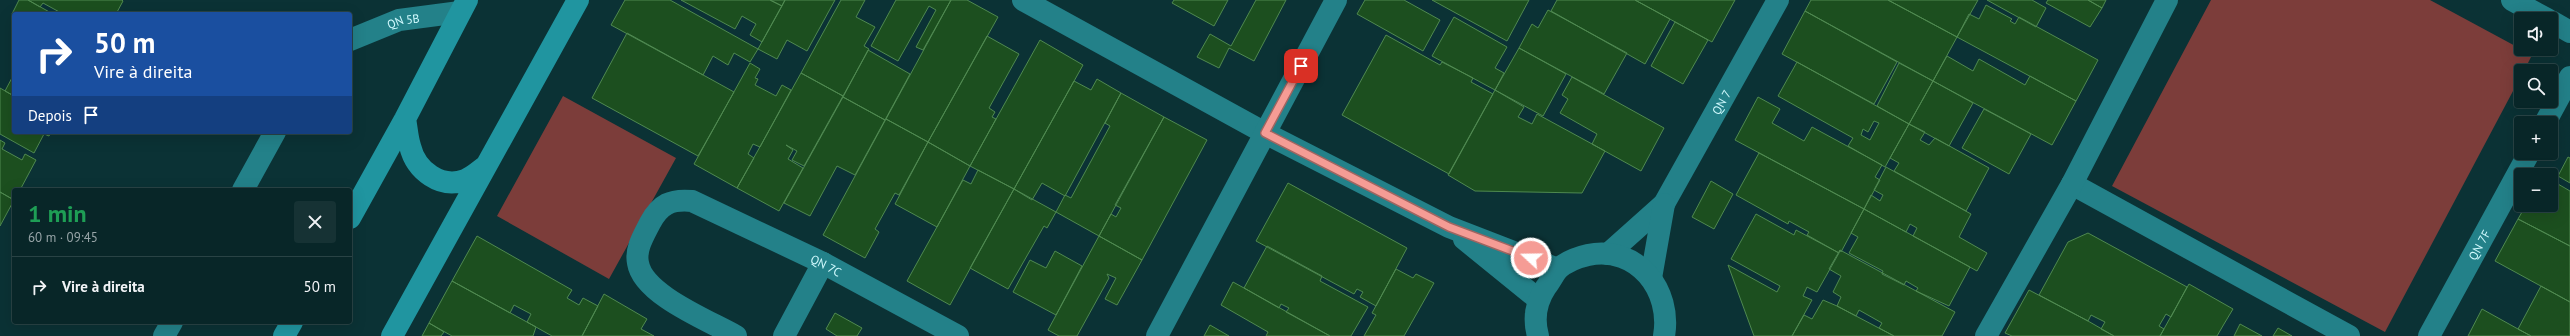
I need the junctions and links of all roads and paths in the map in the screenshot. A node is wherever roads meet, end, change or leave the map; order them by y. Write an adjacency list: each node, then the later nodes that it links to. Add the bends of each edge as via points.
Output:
1 (578, 0): 18 (main road)
2 (1023, 0): 15 (street)
3 (1336, 0): 15 (street)
4 (1778, 0): 21 (street, QN 7)
5 (2167, 0): 19 (street)
6 (2512, 0): 8 (street)
7 (463, 6): 11 (street, QN 5B, via 399,20); 14 (main road)
8 (2534, 12)
9 (2558, 25): 10 (street)
10 (2570, 32)
11 (352, 39)
12 (2570, 77): 13 (street)
13 (2549, 116)
14 (406, 118): 18 (main road, via 410,147 420,166 433,178 449,184 466,179); 22 (main road)
15 (1265, 133): 23 (street); 38 (street)
16 (274, 134): 20 (street)
17 (2525, 160): 42 (street, QN 7F)
18 (488, 165): 34 (main road)
19 (2072, 184): 40 (street); 41 (street)
20 (244, 188)
21 (1664, 204): 24 (street, QN 7); 27 (street, QN 7)
22 (352, 214)
23 (1449, 227): 26 (street); 28 (street)
24 (1608, 254): 26 (street, via 1581,257); 27 (street, via 1624,258)
25 (824, 263): 35 (street, QN 7C, via 692,201 668,202 655,213 640,243 638,263 644,279 655,291); 36 (street); 37 (street, QN 7C)
26 (1558, 269): 28 (street)
27 (1651, 278): 31 (street, via 1663,300)
28 (1538, 300): 39 (street, via 1535,314)
29 (171, 324): 32 (street)
30 (291, 324): 33 (main road)
31 (1669, 332)
32 (164, 336)
33 (284, 336)
34 (392, 336)
35 (736, 336)
36 (784, 336)
37 (958, 336)
38 (1157, 336)
39 (1538, 336)
40 (1986, 336)
41 (2349, 336)
42 (2430, 336)

